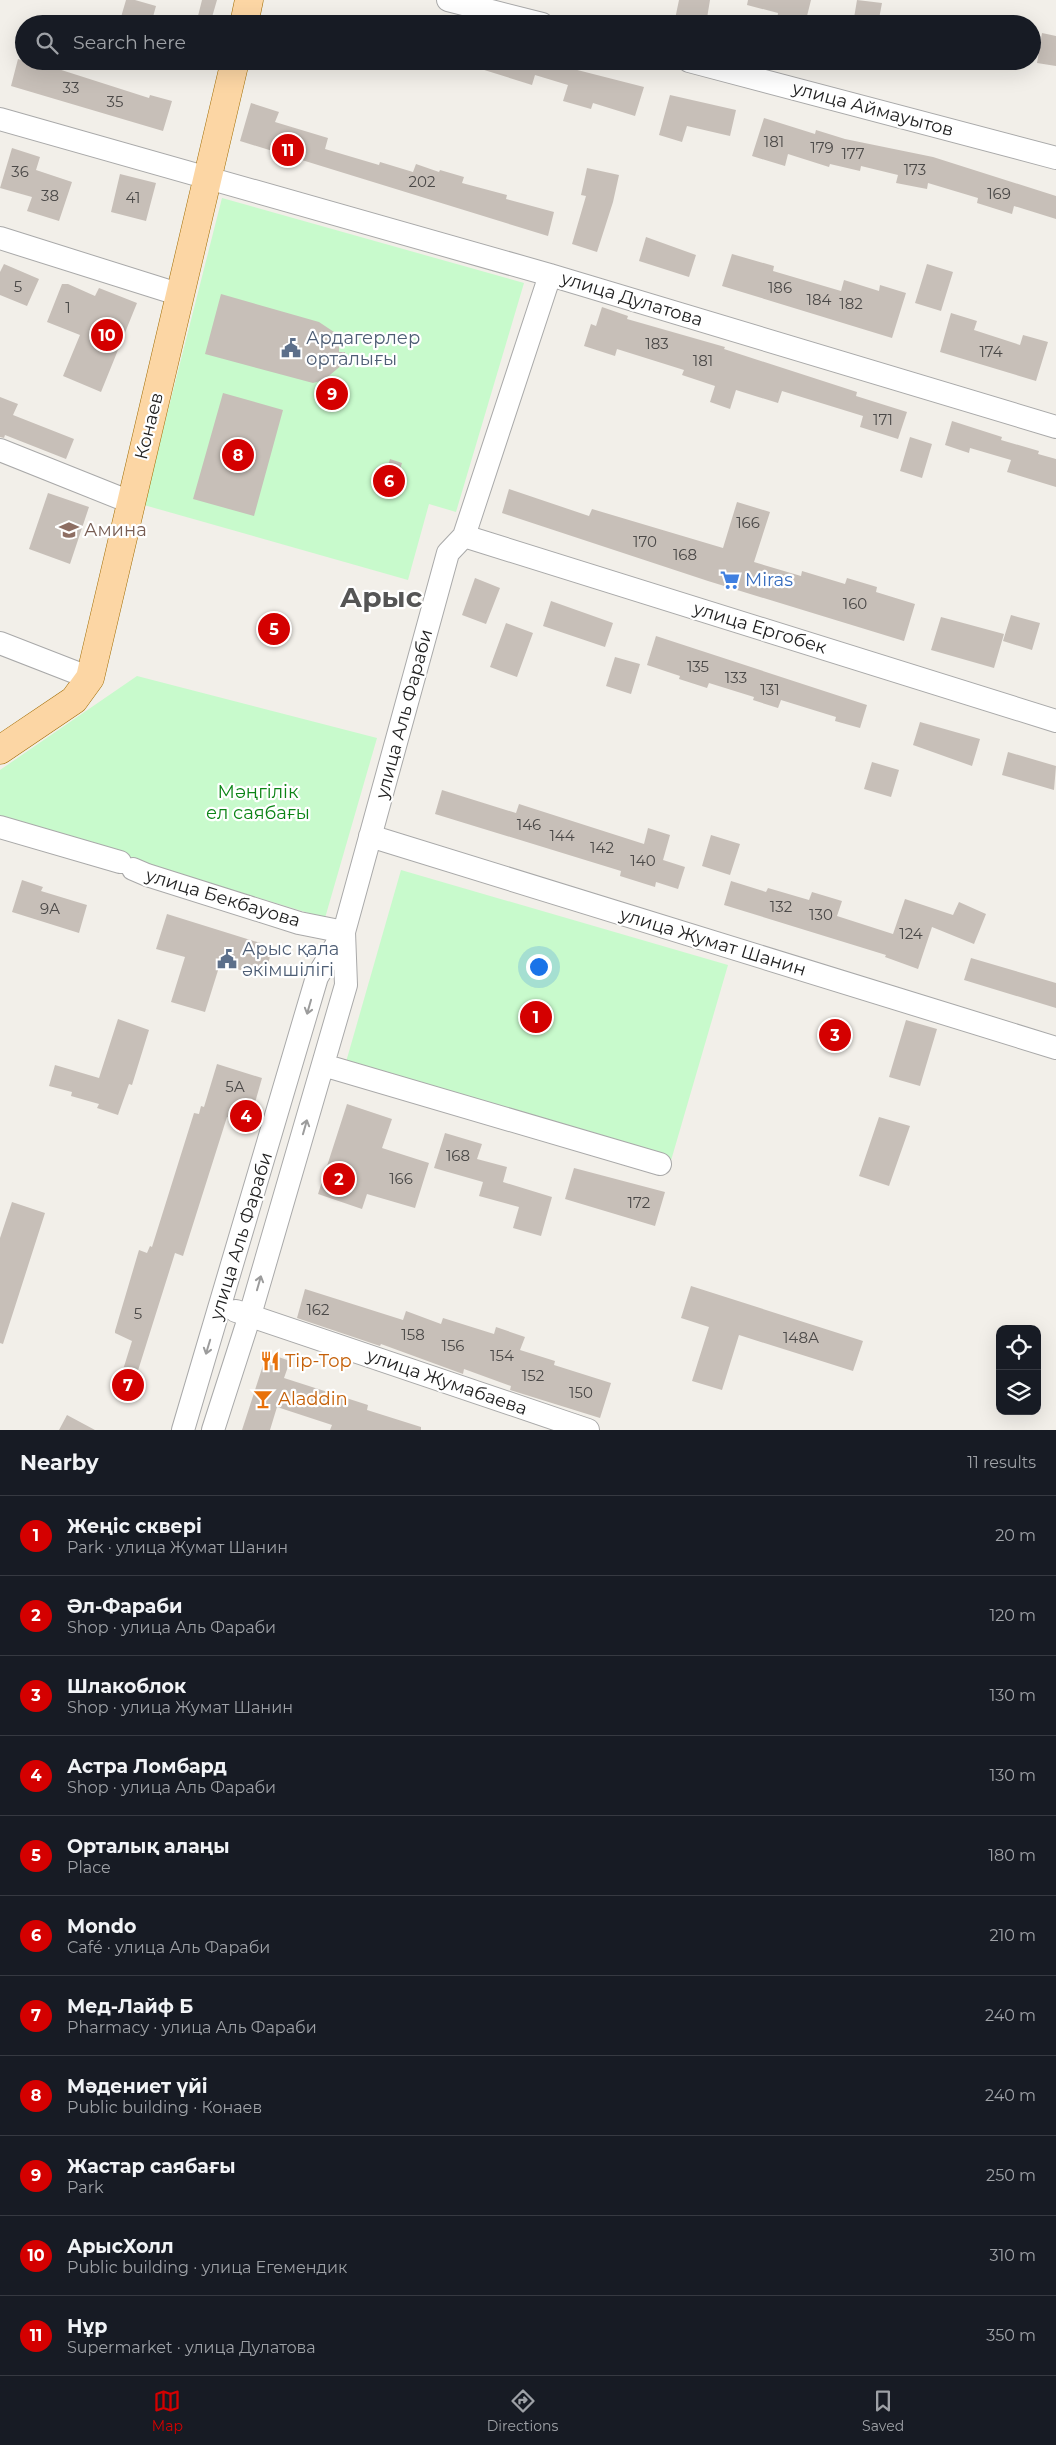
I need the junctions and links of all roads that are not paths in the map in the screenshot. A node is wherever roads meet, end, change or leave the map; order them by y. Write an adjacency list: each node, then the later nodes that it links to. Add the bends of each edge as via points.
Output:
1 (249, 0): 3 (main road)
2 (448, 0): 4 (street)
3 (246, 15)
4 (507, 15)
5 (233, 70): 9 (main road, Конаев)
6 (723, 70): 8 (street, улица Аймауытов)
7 (0, 119): 9 (street, улица Дулатова)
8 (1056, 158)
9 (207, 176): 11 (street, улица Дулатова); 12 (main road, Конаев)
10 (0, 238): 12 (street)
11 (550, 275): 13 (street, улица Дулатова); 16 (street, улица Аль Фараби)
12 (181, 295): 15 (main road, Конаев)
13 (1056, 427)
14 (0, 450): 15 (street)
15 (130, 502): 18 (main road, Конаев)
16 (464, 536): 19 (street, улица Ергобек); 22 (street, улица Аль Фараби, via 448,553)
17 (0, 643): 18 (street)
18 (90, 678): 20 (main road, Конаев, via 74,700)
19 (1056, 721)
20 (0, 750)
21 (0, 827): 23 (street, улица Бекбауова, via 127,865 299,923)
22 (370, 836): 23 (street, улица Аль Фараби); 24 (street, улица Жумат Шанин)
23 (344, 932): 25 (street, улица Аль Фараби, via 346,985); 27 (street, улица Аль Фараби, one-way to 27, via 317,978)
24 (1056, 1048)
25 (323, 1065): 26 (street); 28 (street, улица Аль Фараби, one-way to 25)
26 (660, 1164)
27 (220, 1306): 28 (street, улица Жумабаева); 29 (street, улица Аль Фараби, one-way to 29)
28 (250, 1315): 30 (street, улица Аль Фараби); 31 (street, улица Жумабаева)
29 (183, 1430)
30 (213, 1430)
31 (588, 1430)

